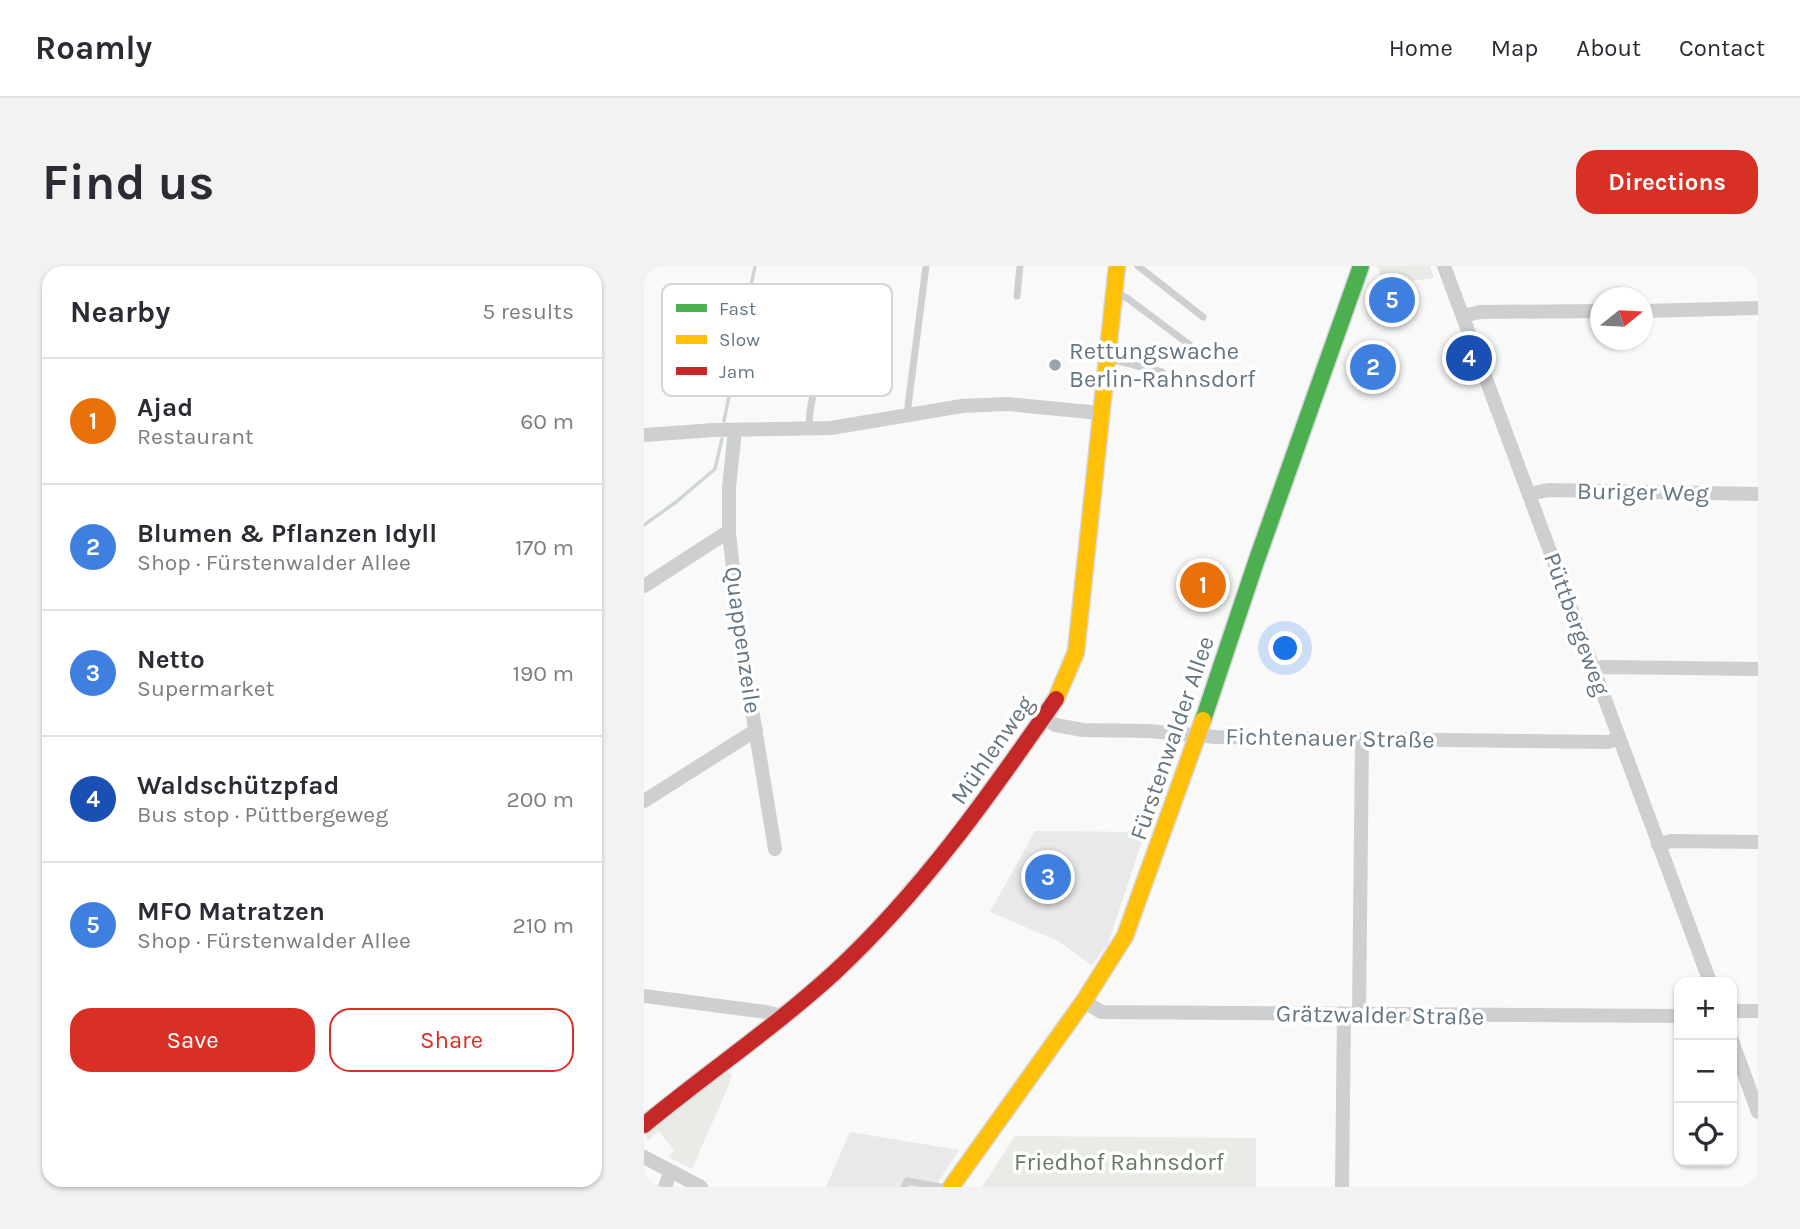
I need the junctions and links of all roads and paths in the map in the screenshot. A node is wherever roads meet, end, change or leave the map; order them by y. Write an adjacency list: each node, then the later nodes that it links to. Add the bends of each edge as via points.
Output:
1 (926, 266): 19 (lane)
2 (1020, 266): 8 (lane)
3 (1117, 266): 7 (street, Mühlenweg)
4 (1138, 266): 13 (lane)
5 (1361, 266): 31 (street, Fürstenwalder Allee)
6 (1444, 266): 12 (street, Püttbergeweg)
7 (1114, 292): 14 (lane); 15 (street, Mühlenweg)
8 (1017, 296)
9 (1758, 308): 10 (street)
10 (1653, 311)
11 (1590, 312): 12 (street)
12 (1462, 316): 23 (street, Püttbergeweg)
13 (1203, 317)
14 (1190, 345)
15 (1106, 358): 16 (lane); 18 (street, Mühlenweg)
16 (1162, 372)
17 (813, 396): 20 (lane)
18 (1100, 413): 19 (street, via 1007,404); 29 (street, Mühlenweg, via 1076,652 1068,676)
19 (909, 414): 20 (street)
20 (809, 429): 21 (street)
21 (735, 430): 22 (street); 25 (street, Quappenzeile)
22 (644, 436)
23 (1529, 494): 24 (street, Buriger Weg, via 1548,490); 28 (street, Püttbergeweg)
24 (1758, 494)
25 (729, 533): 26 (street); 30 (street, Quappenzeile)
26 (644, 586)
27 (1758, 669): 28 (street)
28 (1594, 670): 33 (street, Püttbergeweg)
29 (1043, 717): 31 (street, Fichtenauer Straße, via 1055,725 1083,730); 45 (street, Mühlenweg, via 925,880 836,971)
30 (755, 730): 34 (street); 37 (street, Quappenzeile)
31 (1198, 736): 32 (street, Fichtenauer Straße); 40 (street, Fürstenwalder Allee, via 1125,936)
32 (1362, 739): 33 (street, Fichtenauer Straße); 43 (street)
33 (1619, 739): 36 (street, Püttbergeweg)
34 (644, 801)
35 (1758, 842): 36 (street, via 1671,841)
36 (1658, 845): 38 (street, Püttbergeweg)
37 (775, 849)
38 (1708, 977)
39 (644, 996): 45 (street, via 774,1014)
40 (1084, 1001): 43 (street, Grätzwalder Straße, via 1101,1012); 55 (street, Fürstenwalder Allee)
41 (1737, 1011): 42 (street)
42 (1758, 1012)
43 (1351, 1014): 44 (street, Grätzwalder Straße); 56 (street)
44 (1674, 1016)
45 (778, 1020): 48 (street, Mühlenweg)
46 (1737, 1055): 47 (street)
47 (1758, 1112)
48 (644, 1125)
49 (644, 1157): 50 (street)
50 (670, 1173): 52 (street); 53 (street)
51 (904, 1186): 54 (lane, via 907,1181)
52 (665, 1187)
53 (701, 1187)
54 (941, 1187)
55 (951, 1187)
56 (1342, 1187)

